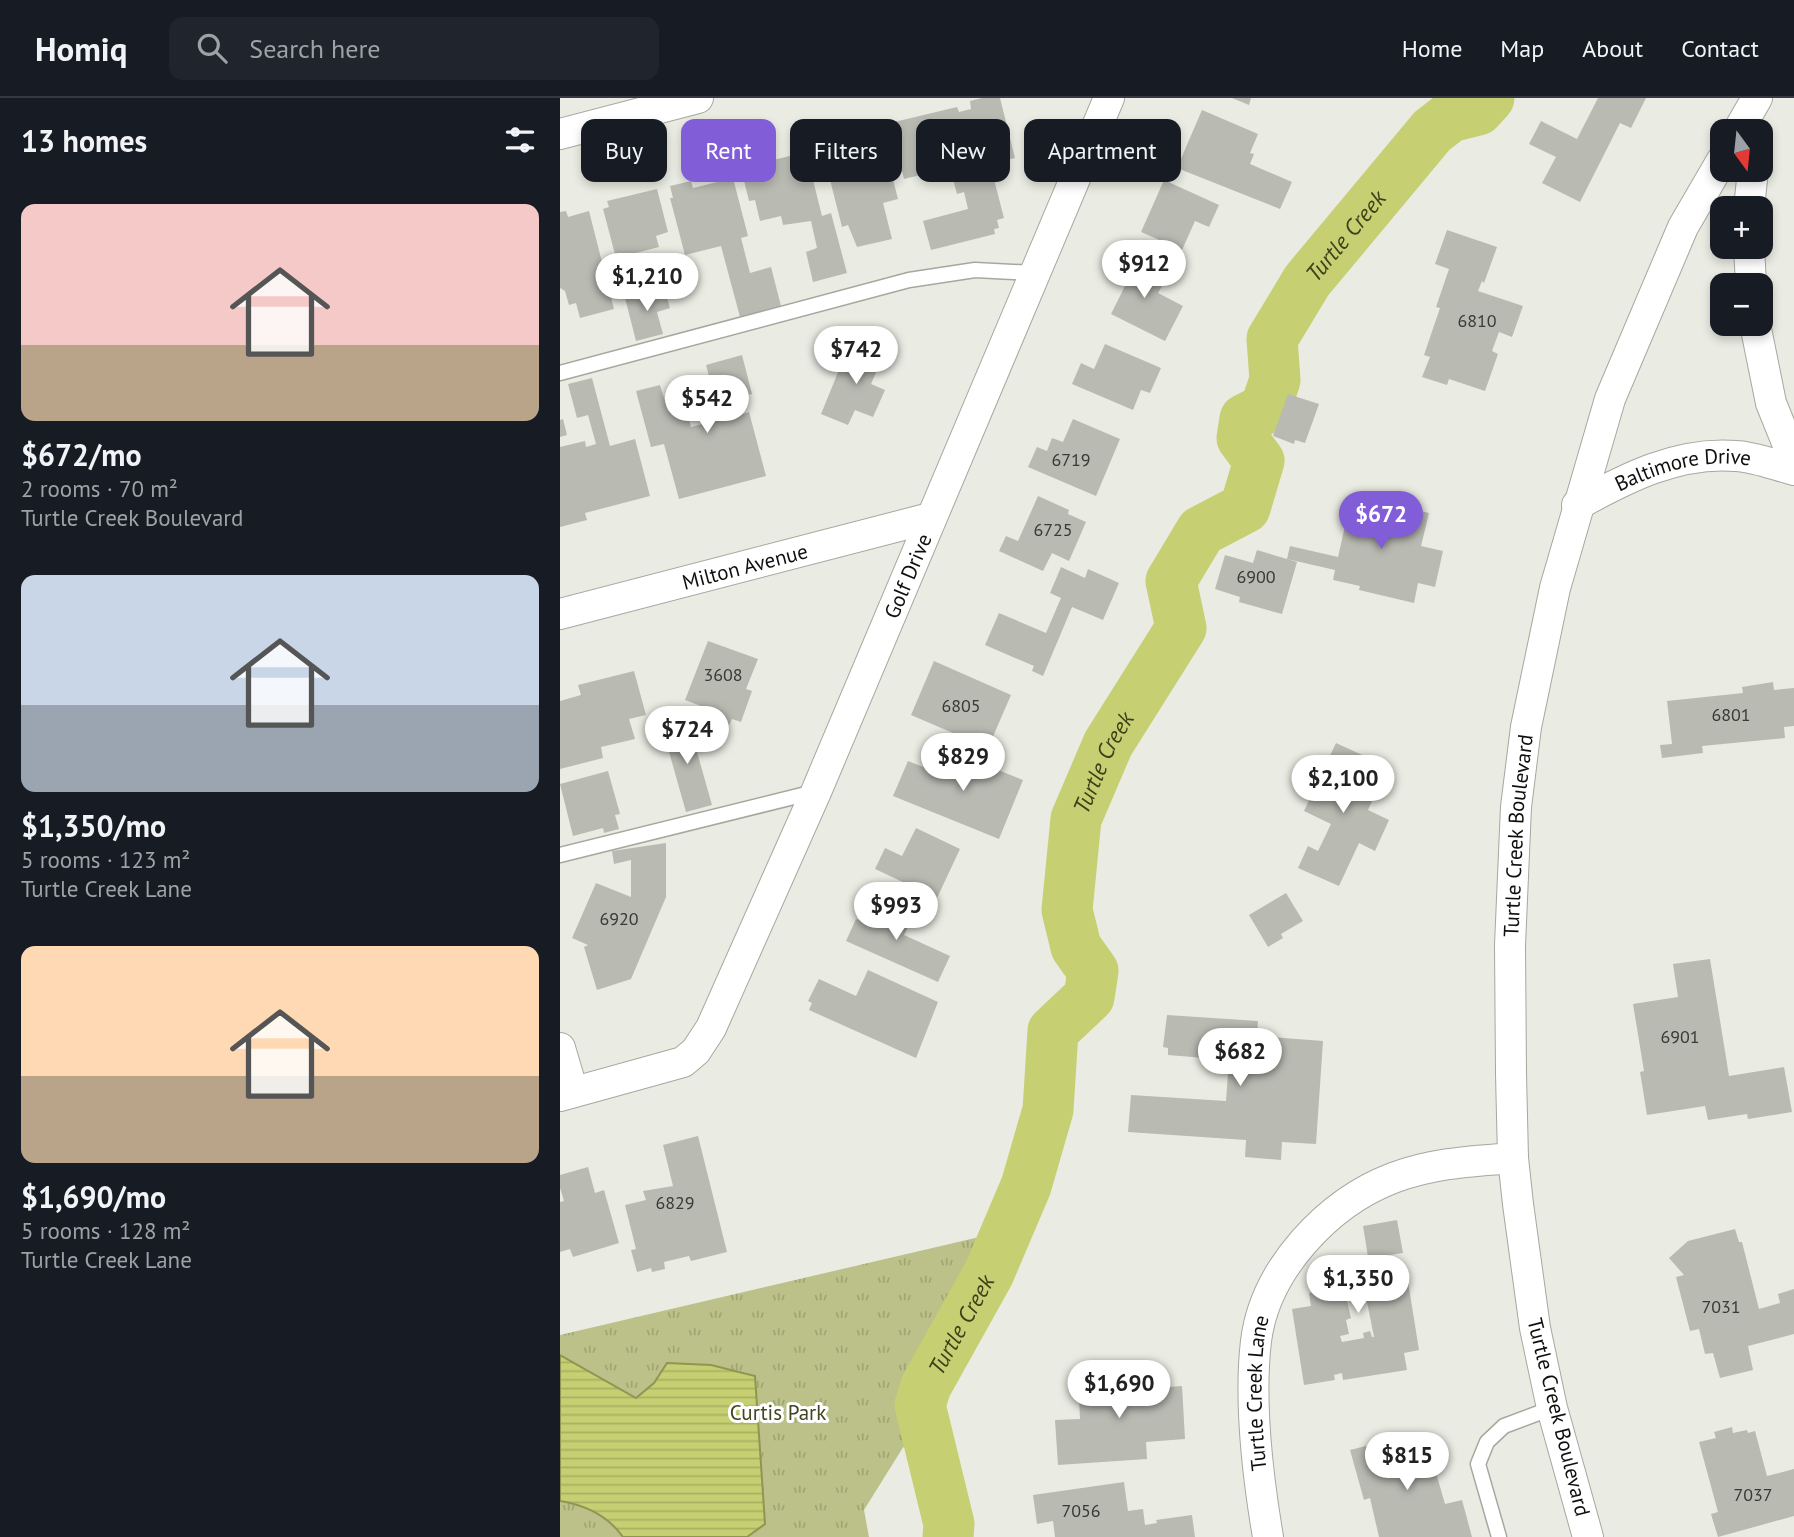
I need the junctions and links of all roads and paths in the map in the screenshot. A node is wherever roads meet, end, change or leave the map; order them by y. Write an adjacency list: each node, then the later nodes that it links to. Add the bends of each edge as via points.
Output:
1 (698, 98): 6 (street)
2 (1109, 98): 8 (street, Golf Drive)
3 (1758, 98): 4 (street); 5 (street)
4 (1745, 119)
5 (1757, 119)
6 (560, 134)
7 (1710, 180): 13 (street, Turtle Creek Boulevard, via 1683,227 1610,399)
8 (1034, 273): 10 (lane, via 975,270 909,280); 14 (street, Golf Drive)
9 (1757, 336): 11 (street, via 1771,403)
10 (560, 373)
11 (1794, 460)
12 (1794, 470): 13 (street, Baltimore Drive, via 1737,456 1689,458 1651,468)
13 (1577, 505): 20 (street, Turtle Creek Boulevard, via 1531,702 1516,807 1510,945)
14 (930, 518): 15 (street, Milton Avenue); 16 (street, Golf Drive)
15 (560, 614)
16 (816, 792): 17 (lane); 19 (street, Golf Drive, via 711,1028 696,1051 673,1066)
17 (560, 855)
18 (560, 1048): 19 (street)
19 (566, 1094)
20 (1513, 1158): 21 (street, Turtle Creek Boulevard, via 1535,1328); 22 (street, Turtle Creek Lane, via 1443,1164 1394,1177 1358,1195 1325,1220 1279,1278 1256,1340 1254,1387)
21 (1552, 1408): 23 (lane, via 1504,1426 1487,1442 1478,1464); 24 (street, Turtle Creek Boulevard)
22 (1268, 1537)
23 (1499, 1537)
24 (1588, 1537)

